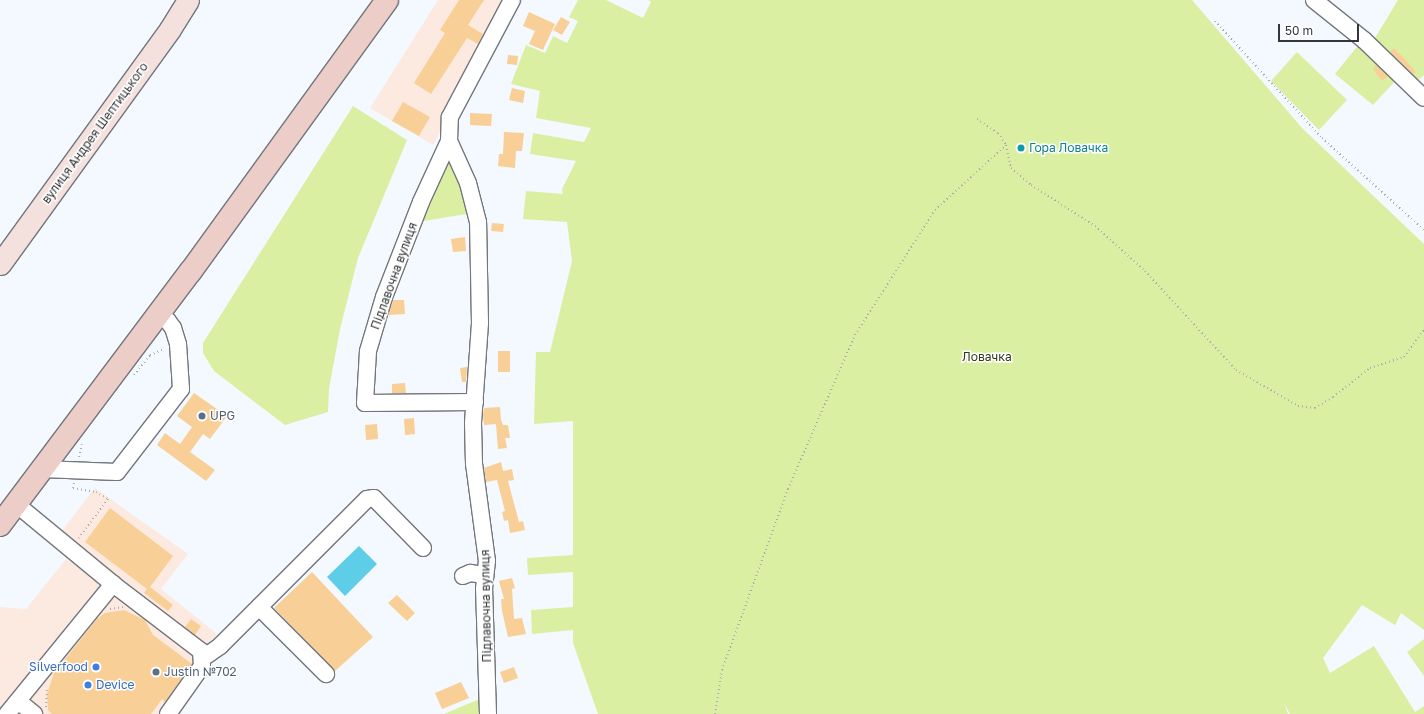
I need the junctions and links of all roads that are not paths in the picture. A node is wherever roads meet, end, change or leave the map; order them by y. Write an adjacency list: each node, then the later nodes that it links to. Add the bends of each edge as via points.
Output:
1 (188, 0): 7 (main road, вулиця Андрея Шептицького, via 170,29)
2 (386, 0): 8 (highway)
3 (512, 0): 6 (street, Підлавочна вулиця, via 450,117)
4 (1314, 0): 5 (street, via 1364,40)
5 (1424, 98)
6 (450, 141): 9 (street, Підлавочна вулиця, via 468,183 478,222 480,323); 9 (street, Підлавочна вулиця, via 421,202 384,297 368,351 365,403)
7 (0, 264)
8 (157, 316): 10 (highway); 10 (street, via 168,321 173,328 178,344 181,389 117,472)
9 (475, 402): 14 (street, Підлавочна вулиця, via 474,464 487,561)
10 (42, 469): 11 (highway)
11 (16, 504): 12 (highway); 16 (street)
12 (0, 525)
13 (423, 548): 17 (street, via 374,498 367,499)
14 (485, 575): 15 (street, via 470,573); 24 (street, Підлавочна вулиця)
15 (463, 576)
16 (117, 587): 18 (street, via 201,652); 20 (street)
17 (259, 607): 18 (street, via 220,646); 19 (street)
18 (203, 658): 23 (street, via 202,666)
19 (326, 674)
20 (18, 702): 21 (street); 22 (street)
21 (39, 712)
22 (8, 714)
23 (168, 714)
24 (488, 714)

